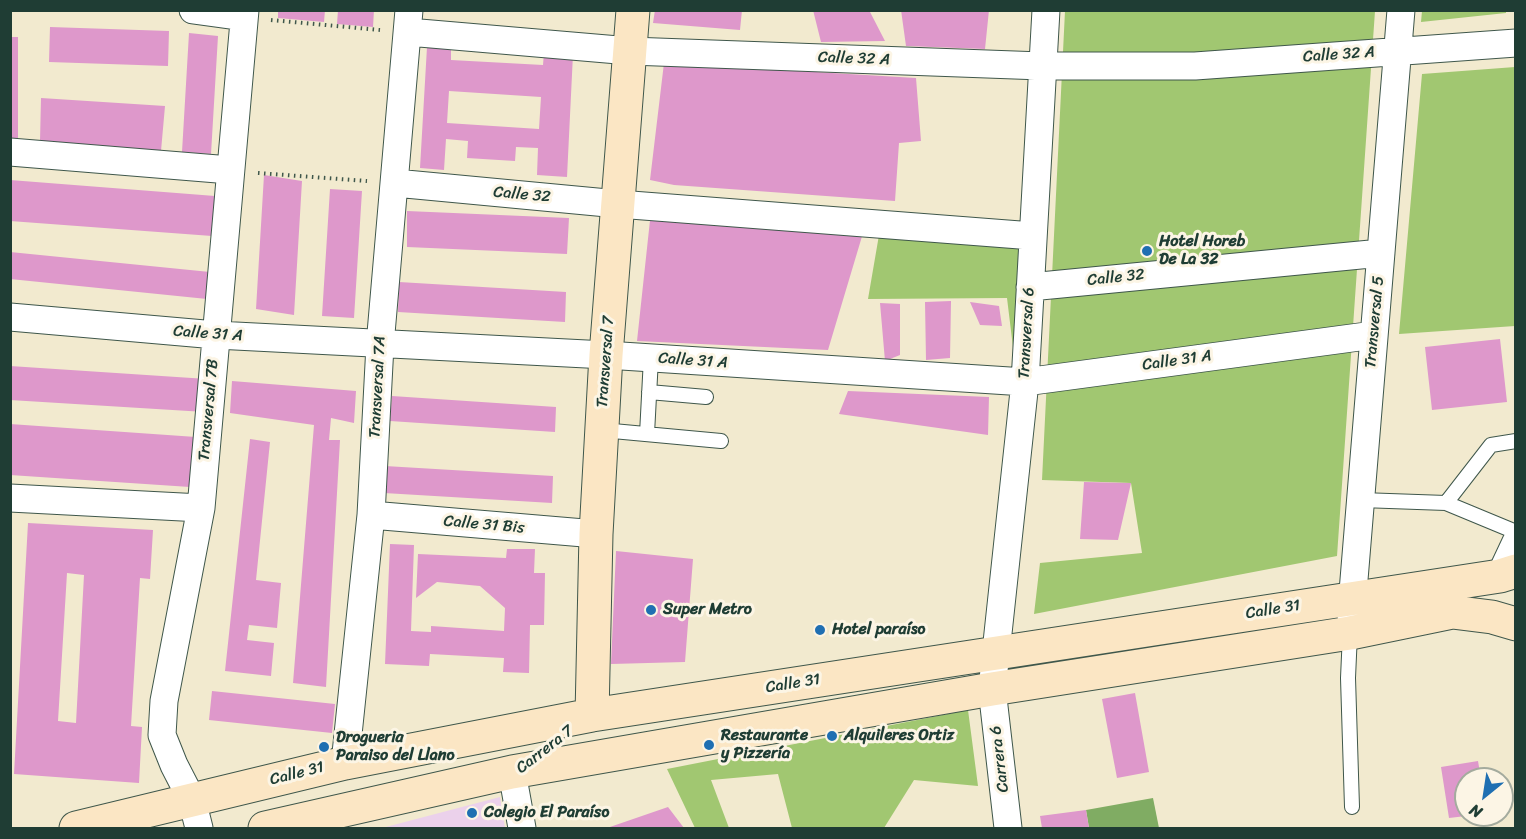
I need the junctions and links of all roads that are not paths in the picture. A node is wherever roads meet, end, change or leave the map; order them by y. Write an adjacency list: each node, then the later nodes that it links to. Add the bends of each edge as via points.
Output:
1 (193, 10): 5 (street)
2 (633, 10): 8 (main road, Transversal 7)
3 (1046, 10): 10 (street, Transversal 6)
4 (1401, 10): 9 (street, Transversal 5)
5 (244, 14): 12 (street, Transversal 7B)
6 (408, 21): 8 (street, Calle 32 A); 13 (street, Transversal 7A)
7 (1515, 43): 9 (street, Calle 32 A)
8 (630, 51): 10 (street, Calle 32 A); 14 (main road, Transversal 7)
9 (1398, 51): 10 (street, Calle 32 A, via 1195,66); 16 (street, Transversal 5)
10 (1042, 66): 15 (street, Transversal 6)
11 (10, 152): 12 (street)
12 (230, 171): 19 (street, Transversal 7B)
13 (395, 183): 14 (street, Calle 32); 21 (street, Transversal 7A)
14 (618, 204): 15 (street, Calle 32); 22 (main road, Transversal 7)
15 (1033, 236): 17 (street, Transversal 6)
16 (1381, 253): 17 (street, Calle 32); 20 (street, Transversal 5)
17 (1030, 287): 24 (street, Transversal 6)
18 (10, 318): 19 (street, Calle 31 A)
19 (216, 335): 21 (street, Calle 31 A); 34 (street, Transversal 7B)
20 (1374, 335): 24 (street, Calle 31 A); 32 (street, Transversal 5)
21 (380, 345): 22 (street, Calle 31 A); 35 (street, Transversal 7A)
22 (606, 355): 23 (street, Calle 31 A); 27 (main road, Transversal 7)
23 (651, 358): 24 (street, Calle 31 A); 25 (lane)
24 (1025, 382): 43 (street, Transversal 6)
25 (649, 392): 26 (lane); 28 (lane)
26 (706, 397)
27 (602, 430): 28 (lane); 37 (main road, Transversal 7)
28 (647, 434): 29 (lane)
29 (721, 441)
30 (1515, 441): 33 (lane, via 1491,445)
31 (10, 498): 34 (street)
32 (1361, 500): 33 (lane); 40 (street, Transversal 5)
33 (1446, 502): 36 (lane)
34 (201, 508): 49 (street, Transversal 7B, via 164,701 162,735)
35 (371, 515): 37 (street, Calle 31 Bis); 46 (street, Transversal 7A)
36 (1515, 532)
37 (596, 534): 45 (main road, Transversal 7)
38 (1515, 542): 39 (street)
39 (1508, 574): 40 (main road, Calle 31)
40 (1352, 598): 42 (street, Transversal 5); 43 (main road, Calle 31)
41 (1515, 624): 42 (main road, Calle 31, via 1452,612)
42 (1350, 633): 44 (main road, Calle 31); 48 (lane)
43 (996, 654): 44 (street, Transversal 6); 45 (main road, Calle 31)
44 (992, 689): 47 (main road, Calle 31); 53 (street, Carrera 6)
45 (591, 714): 46 (main road, Calle 31); 47 (main road, Carrera 7)
46 (345, 763): 49 (main road, Calle 31)
47 (512, 772): 51 (main road, Calle 31); 52 (street, Carrera 7)
48 (1352, 807)
49 (195, 814): 50 (main road, Calle 31)
50 (76, 828)
51 (265, 828)
52 (522, 828)
53 (1008, 828)

